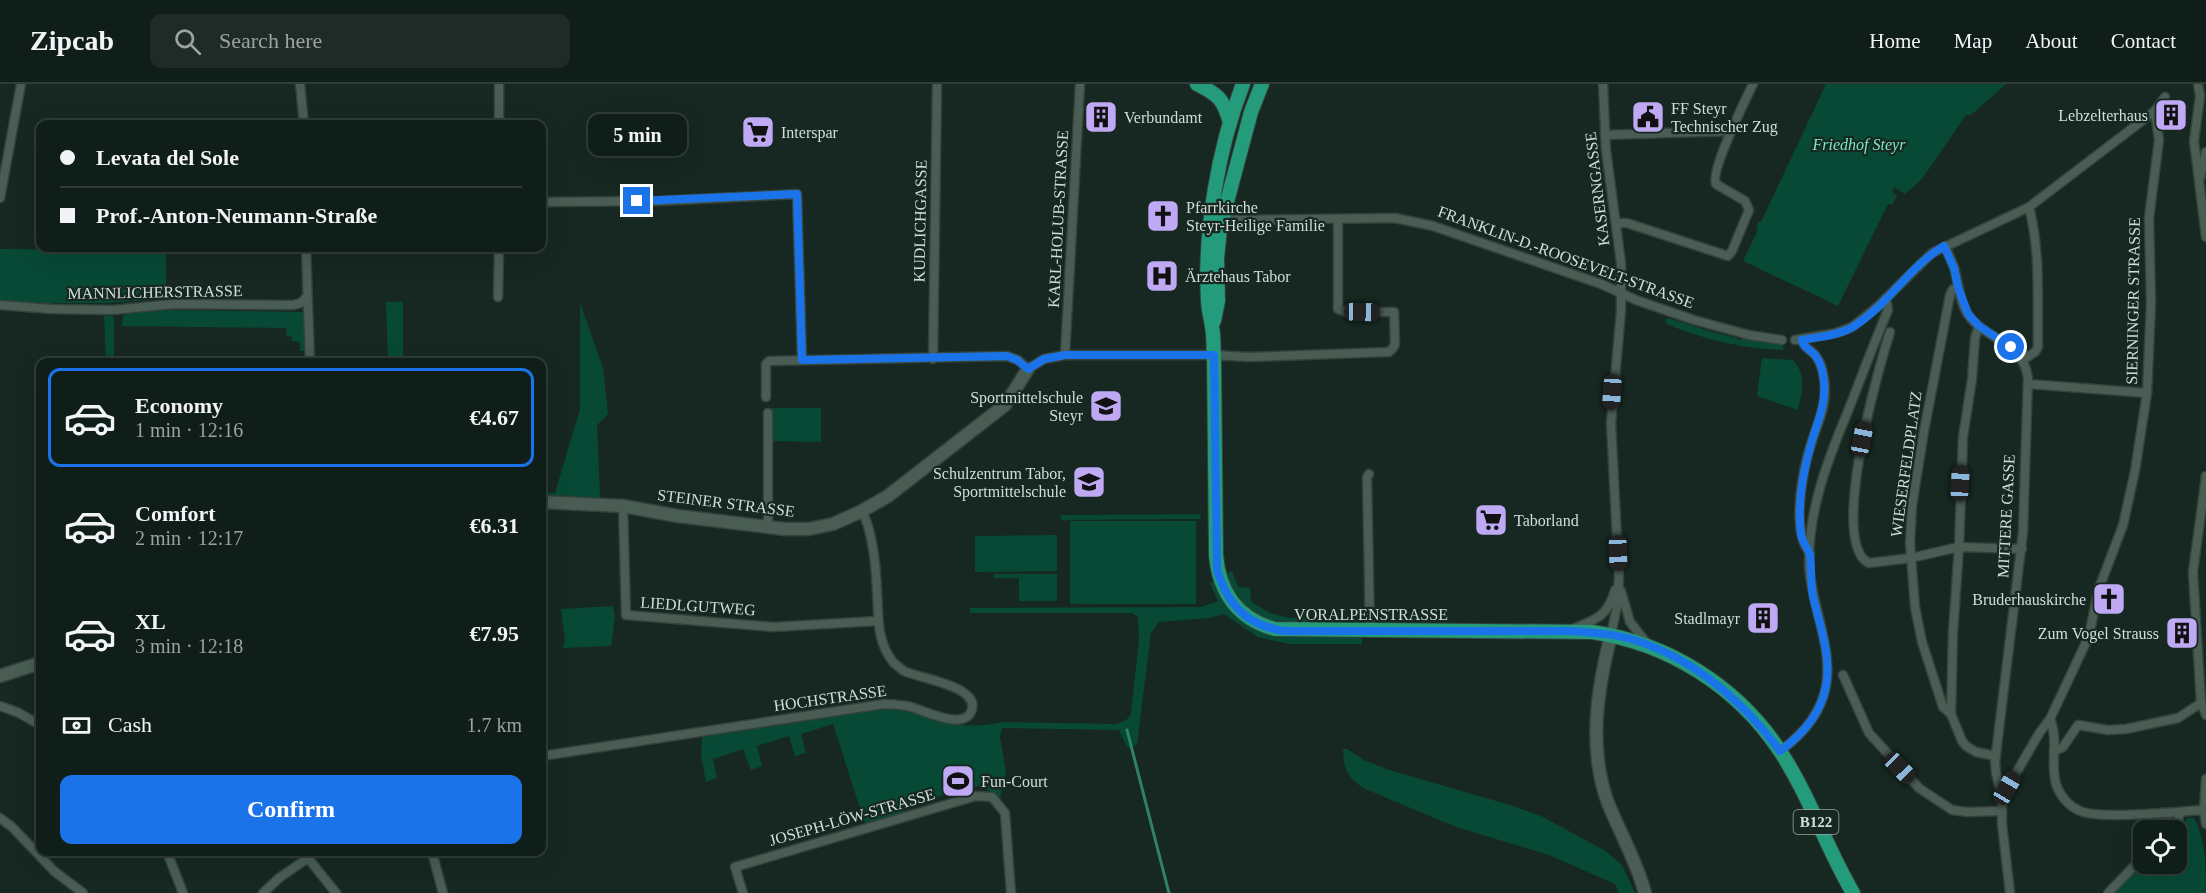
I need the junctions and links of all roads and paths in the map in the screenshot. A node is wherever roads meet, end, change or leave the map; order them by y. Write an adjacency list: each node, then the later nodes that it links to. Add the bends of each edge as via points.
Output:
1 (21, 84): 20 (street)
2 (300, 84): 14 (street)
3 (500, 84): 15 (street)
4 (937, 84): 45 (street, KUDLICHGASSE)
5 (1080, 84): 42 (street, KARL-HOLUB-STRASSE)
6 (1197, 84): 16 (main road, via 1219,97)
7 (1242, 84): 11 (main road); 16 (main road, B122)
8 (1603, 84): 18 (street, KASERNGASSE)
9 (1753, 84): 17 (street)
10 (2198, 84): 21 (street, via 2194,141)
11 (1260, 85): 25 (main road, B122)
12 (2165, 97): 13 (street)
13 (2155, 111): 24 (street); 50 (street, SIERNINGER STRASSE, via 2159,140 2149,218)
14 (304, 120)
15 (499, 120)
16 (1230, 122): 39 (main road, B122, via 1210,224 1208,302)
17 (1731, 131): 18 (street); 27 (street, via 1714,179 1719,188 1745,201 1749,210 1728,256 1627,223)
18 (1605, 135): 27 (street, KASERNGASSE)
19 (2206, 152): 21 (street)
20 (2, 178): 22 (street)
21 (2200, 181): 28 (street)
22 (0, 198)
23 (546, 202): 46 (street, via 797,194)
24 (2029, 207): 29 (street); 47 (street, via 2038,262 2037,350)
25 (1222, 218): 26 (street, FRANKLIN-D.-ROOSEVELT-STRASSE); 39 (main road, B122)
26 (1338, 219): 33 (street, FRANKLIN-D.-ROOSEVELT-STRASSE, via 1395,218 1433,226); 43 (street, via 1339,310 1394,312 1393,348 1376,353)
27 (1616, 223): 33 (street, KASERNGASSE)
28 (2206, 237)
29 (1944, 246): 32 (street); 36 (street, via 1921,262)
30 (306, 252): 34 (street)
31 (499, 252): 35 (street)
32 (1958, 287): 38 (street, via 1965,308); 62 (street, WIESERFELDPLATZ, via 1950,295 1924,431 1911,519)
33 (1621, 293): 41 (street, FRANKLIN-D.-ROOSEVELT-STRASSE, via 1709,325); 63 (street, KASERNGASSE, via 1611,423)
34 (307, 297): 37 (street, MANNLICHERSTRASSE, via 293,305 174,304 113,310); 44 (street)
35 (498, 297)
36 (1886, 298): 61 (street, via 1888,310 1818,490); 61 (street, via 1852,327 1798,340 1816,357 1823,372 1824,402 1808,456 1800,505 1801,536)
37 (0, 305)
38 (1979, 326): 47 (street); 59 (street, WIESERFELDPLATZ, via 1963,437)
39 (1213, 330): 43 (main road, B122)
40 (1890, 332): 62 (street, via 1864,428 1854,522 1858,548 1866,562)
41 (1782, 340)
42 (1065, 355): 43 (street); 48 (street, via 1044,359)
43 (1214, 355): 66 (main road, VORALPENSTRASSE / B122, via 1216,555 1227,596 1246,617 1275,629)
44 (310, 358)
45 (933, 358): 46 (street); 48 (street, via 1007,356)
46 (802, 360): 51 (street, via 767,362)
47 (2023, 360): 49 (street)
48 (1028, 369): 57 (street, STEINER STRASSE, via 1005,405)
49 (2028, 381): 50 (street); 60 (street, MITTERE GASSE)
50 (2147, 393): 77 (street, SIERNINGER STRASSE, via 2123,525 2098,591 2090,636)
51 (766, 398)
52 (768, 413): 58 (street)
53 (1369, 474): 66 (street)
54 (2206, 476): 65 (street, via 2193,572)
55 (546, 502): 56 (street, STEINER STRASSE)
56 (623, 506): 58 (street, STEINER STRASSE); 64 (street, LIEDLGUTWEG, via 626,615 773,627)
57 (862, 512): 58 (street, STEINER STRASSE, via 821,527); 64 (street, HOCHSTRASSE, via 868,524 877,581)
58 (768, 527)
59 (1959, 547): 60 (street); 62 (street); 75 (street, WIESERFELDPLATZ)
60 (2022, 549): 82 (street, MITTERE GASSE)
61 (1810, 553): 79 (street, via 1810,581 1823,637 1826,687 1811,721)
62 (1911, 558): 75 (street, WIESERFELDPLATZ, via 1922,642 1942,707)
63 (1619, 578): 67 (street, KASERNGASSE, via 1605,613); 68 (street, KASERNGASSE); 69 (street, KASERNGASSE, via 1630,622)
64 (877, 621): 81 (street, HOCHSTRASSE, via 883,645 898,666 967,694 972,704 968,716 953,720 908,706 884,704)
65 (2202, 624): 73 (street)
66 (1370, 631): 67 (main road, VORALPENSTRASSE / B122)
67 (1568, 631): 68 (main road, VORALPENSTRASSE / B122)
68 (1611, 635): 69 (main road, VORALPENSTRASSE / B122); 103 (street, via 1598,698 1599,765 1607,800)
69 (1649, 645): 79 (main road, VORALPENSTRASSE / B122, via 1703,674 1747,711)
70 (36, 664): 72 (street)
71 (1843, 675): 86 (street, via 1869,733 1919,788 1952,810)
72 (0, 676)
73 (2201, 703): 76 (street); 80 (street, via 2178,718 2157,723 2117,730 2078,725 2063,747)
74 (0, 706): 78 (street)
75 (1951, 714): 82 (street, WIESERFELDPLATZ, via 1966,746)
76 (2206, 715)
77 (2050, 719): 80 (street); 84 (street, SIERNINGER STRASSE)
78 (36, 723)
79 (1780, 751): 104 (main road, B122)
80 (2054, 751): 87 (street, via 2057,787 2066,801 2082,812)
81 (546, 755)
82 (1995, 759): 84 (street, MITTERE GASSE)
83 (2206, 779): 85 (street)
84 (2002, 797): 86 (street, SIERNINGER STRASSE)
85 (2205, 810): 87 (street); 90 (street)
86 (2001, 811): 105 (street, SIERNINGER STRASSE)
87 (2180, 812): 89 (street)
88 (0, 818): 91 (street)
89 (2178, 820)
90 (2206, 824)
91 (36, 852)
92 (40, 856): 96 (street)
93 (169, 856): 97 (street)
94 (433, 856): 100 (street)
95 (2133, 867): 106 (street)
96 (84, 893)
97 (183, 893)
98 (263, 893): 99 (street, via 309,858)
99 (336, 893)
100 (443, 893)
101 (743, 893): 102 (street, JOSEPH-LÖW-STRASSE, via 735,867 976,796 992,797 1005,813)
102 (1011, 893)
103 (1645, 893)
104 (1853, 893)
105 (2010, 893)
106 (2108, 893)

